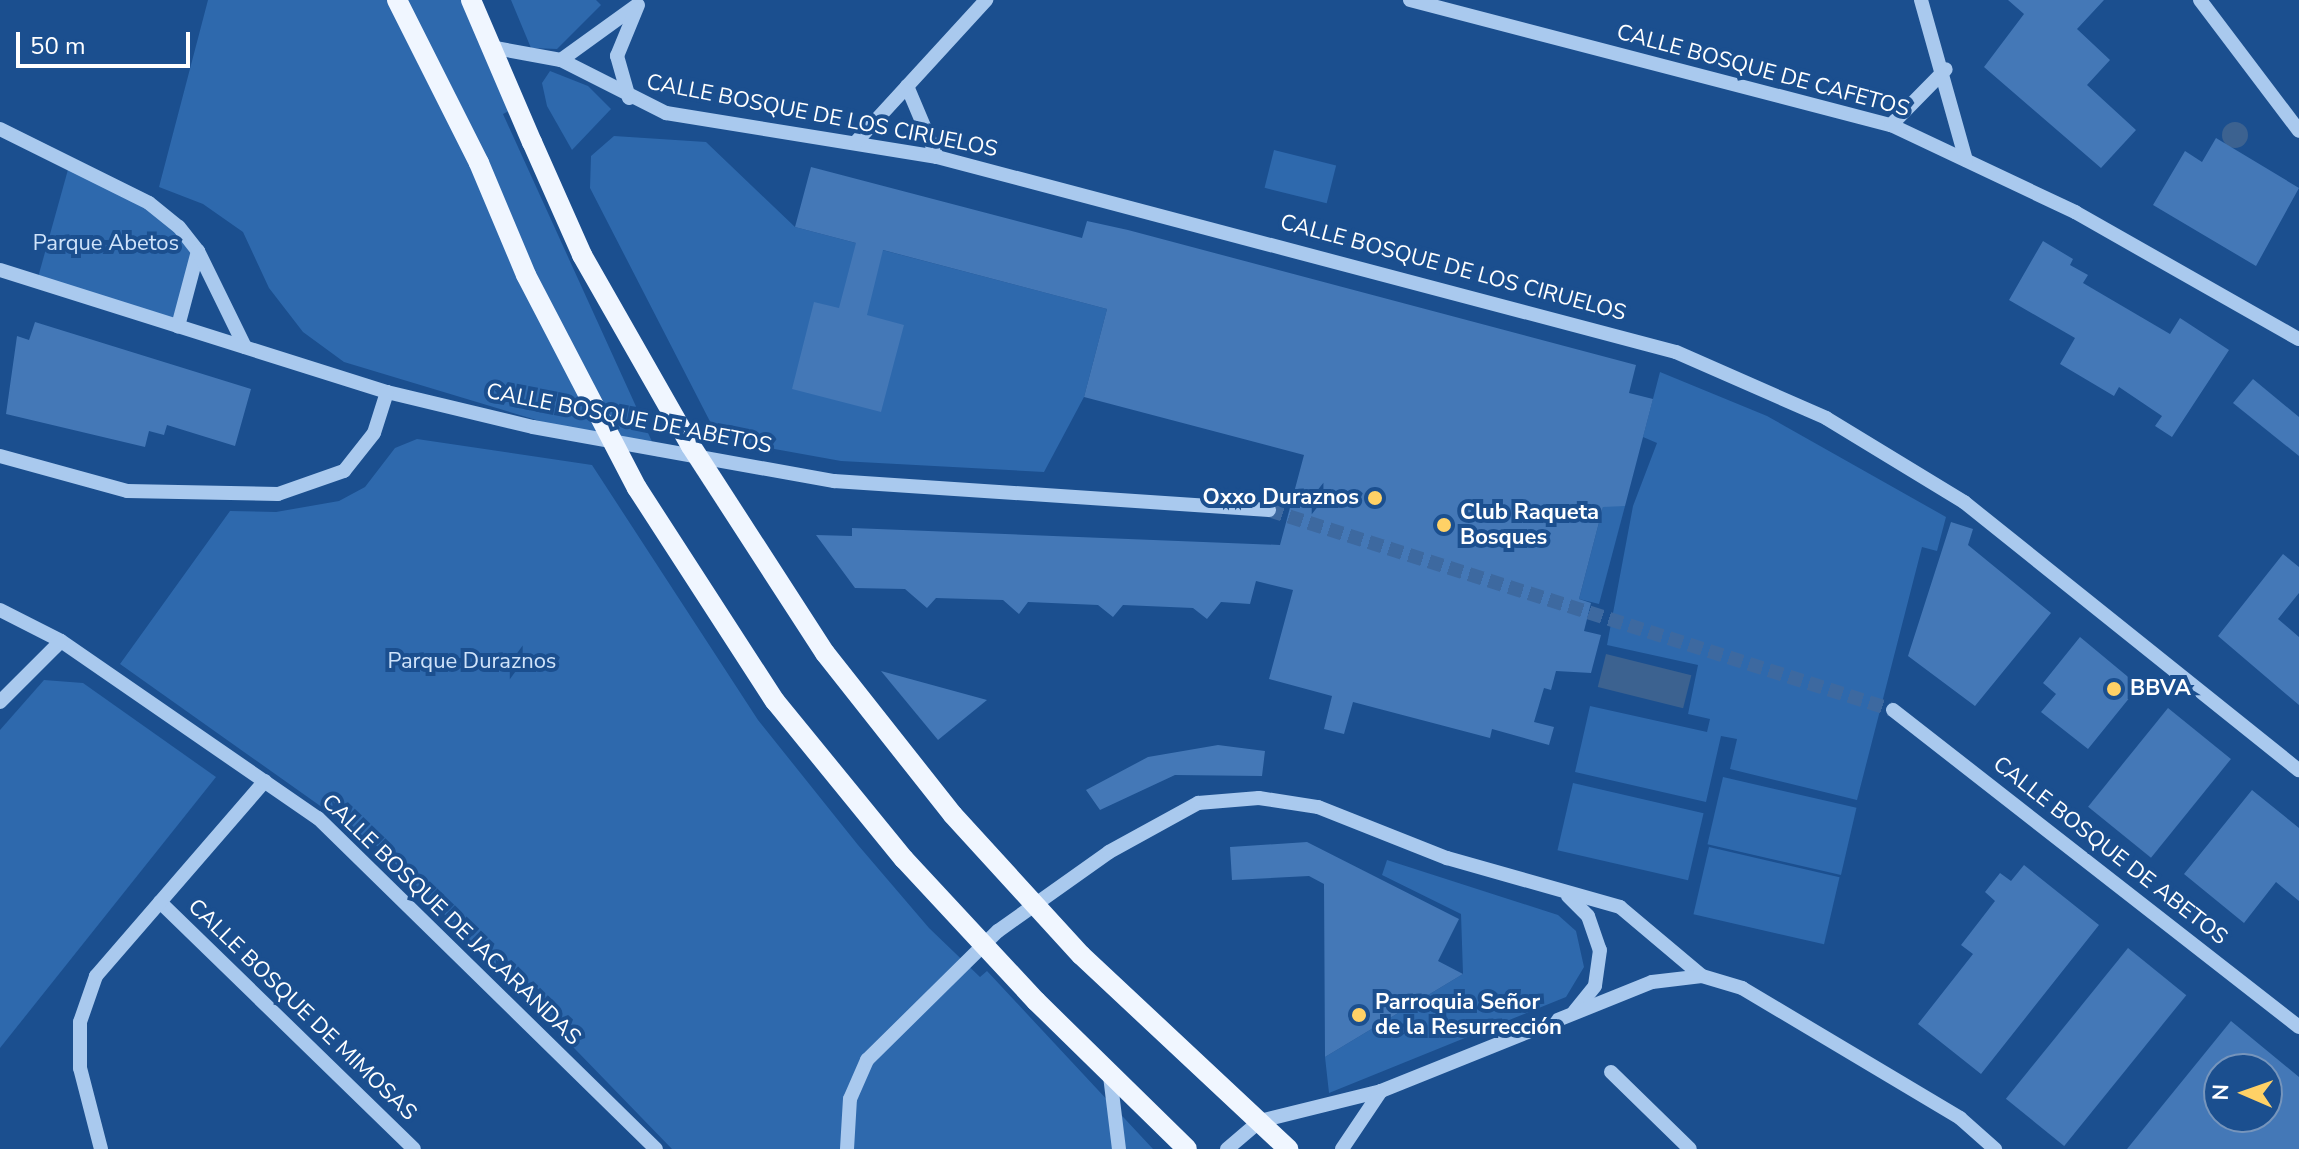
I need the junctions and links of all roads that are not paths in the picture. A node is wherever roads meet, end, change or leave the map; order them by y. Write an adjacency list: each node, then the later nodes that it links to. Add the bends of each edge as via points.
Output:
1 (397, 0): 39 (main road, bridge, via 479,163 526,275 637,488 775,701 913,870)
2 (471, 0): 8 (main road)
3 (986, 0): 11 (street)
4 (1410, 0): 13 (street, CALLE BOSQUE DE CAFETOS)
5 (1921, 0): 10 (street)
6 (2200, 0): 15 (street)
7 (640, 3): 9 (street); 12 (street, via 617,56)
8 (490, 47): 9 (street, CALLE BOSQUE DE LOS CIRUELOS); 41 (main road, bridge, via 582,255 691,446 825,653 953,815 1081,955)
9 (561, 60): 12 (street, CALLE BOSQUE DE LOS CIRUELOS)
10 (1946, 69): 13 (street); 18 (street)
11 (907, 86): 16 (street); 17 (street)
12 (632, 101): 16 (street, CALLE BOSQUE DE LOS CIRUELOS)
13 (1891, 125): 18 (street, CALLE BOSQUE DE CAFETOS)
14 (0, 129): 19 (street, via 149,203)
15 (2299, 131)
16 (856, 142): 17 (street, CALLE BOSQUE DE LOS CIRUELOS)
17 (937, 157): 31 (street, CALLE BOSQUE DE LOS CIRUELOS, via 1676,352 1826,418 1964,502)
18 (1966, 160): 22 (street, CALLE BOSQUE DE CAFETOS, via 2141,247)
19 (198, 251): 21 (street); 23 (street)
20 (0, 270): 21 (street, CALLE BOSQUE DE ABETOS)
21 (178, 326): 23 (street, CALLE BOSQUE DE ABETOS)
22 (2299, 339)
23 (245, 347): 24 (street, CALLE BOSQUE DE ABETOS)
24 (387, 392): 25 (street, via 374,433 355,459 330,480 287,493 127,491); 26 (street, CALLE BOSQUE DE ABETOS, via 834,481)
25 (0, 456)
26 (1269, 510)
27 (0, 610): 28 (street, CALLE BOSQUE DE JACARANDAS)
28 (61, 641): 29 (street); 32 (street, CALLE BOSQUE DE JACARANDAS)
29 (0, 702)
30 (1893, 710): 37 (street, CALLE BOSQUE DE ABETOS)
31 (2299, 770)
32 (265, 781): 34 (street); 44 (street, CALLE BOSQUE DE JACARANDAS, via 318,818)
33 (1557, 891): 35 (street, via 1633,913); 36 (street, via 1588,916 1600,950 1595,986); 45 (street, via 1318,807 1259,798 1198,803 1046,895 959,966 867,1060 850,1099)
34 (160, 902): 42 (street, via 96,976 80,1022 80,1068); 43 (street, CALLE BOSQUE DE MIMOSAS)
35 (1702, 976): 36 (street, via 1652,982); 52 (street, via 1742,988 1960,1118)
36 (1568, 1018): 40 (street)
37 (2299, 1027)
38 (1611, 1072): 51 (street)
39 (1110, 1076): 46 (street); 47 (main road)
40 (1381, 1091): 41 (street); 50 (street)
41 (1260, 1121): 48 (street); 49 (main road)
42 (101, 1149)
43 (414, 1149)
44 (656, 1149)
45 (847, 1149)
46 (1119, 1149)
47 (1187, 1149)
48 (1227, 1149)
49 (1288, 1149)
50 (1342, 1149)
51 (1690, 1149)
52 (1995, 1149)

